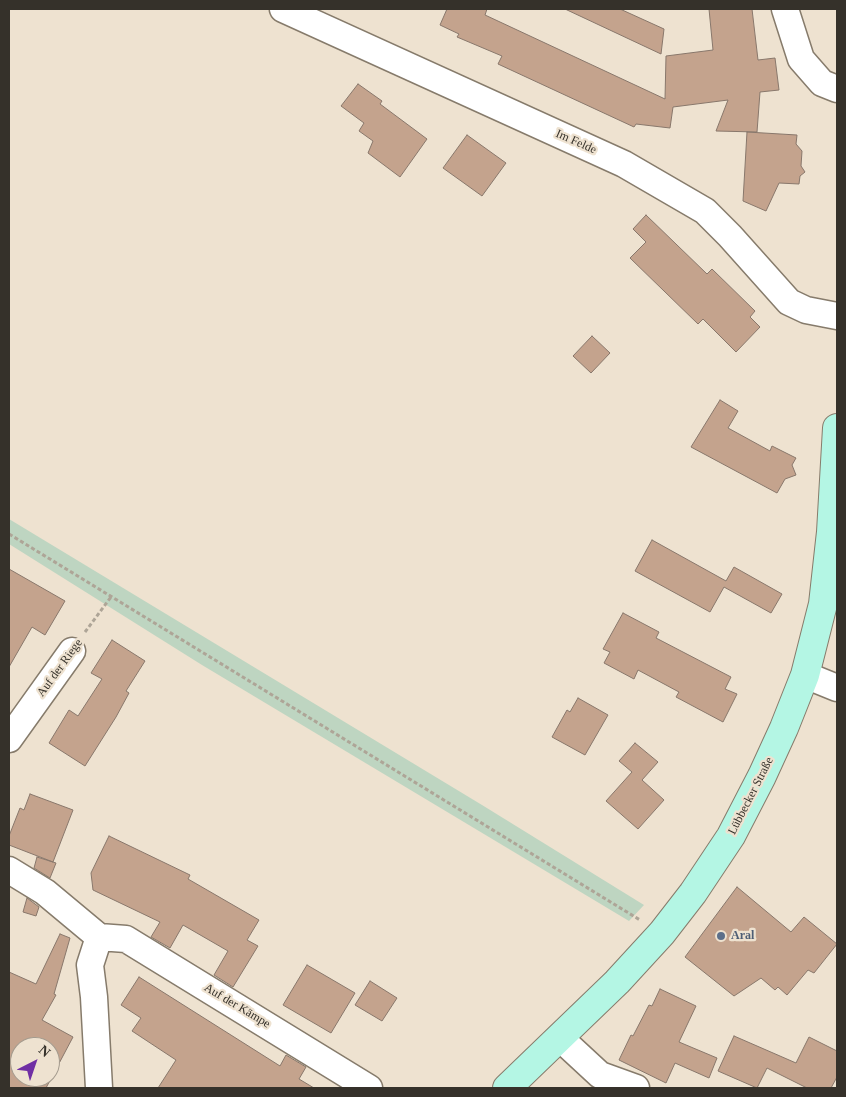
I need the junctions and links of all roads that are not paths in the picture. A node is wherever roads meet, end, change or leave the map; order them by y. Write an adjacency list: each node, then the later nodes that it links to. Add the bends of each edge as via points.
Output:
1 (284, 9): 4 (street, Im Felde, via 624,164 705,211 788,302 806,310)
2 (785, 9): 3 (street, via 801,59 822,83)
3 (837, 89)
4 (837, 316)
5 (837, 428): 7 (main road, Lübbecker Straße, via 823,604)
6 (72, 651): 9 (street, Auf der Riege)
7 (805, 675): 8 (street); 12 (main road, Lübbecker Straße, via 784,728 731,836 693,893 630,969)
8 (837, 688)
9 (9, 740)
10 (9, 870): 11 (street, via 45,892)
11 (99, 937): 13 (street, via 90,965); 14 (street, Auf der Kämpe, via 126,939)
12 (560, 1038): 15 (main road, Lübbecker Straße); 16 (street, via 600,1075)
13 (99, 1088)
14 (369, 1088)
15 (507, 1088)
16 (636, 1088)

